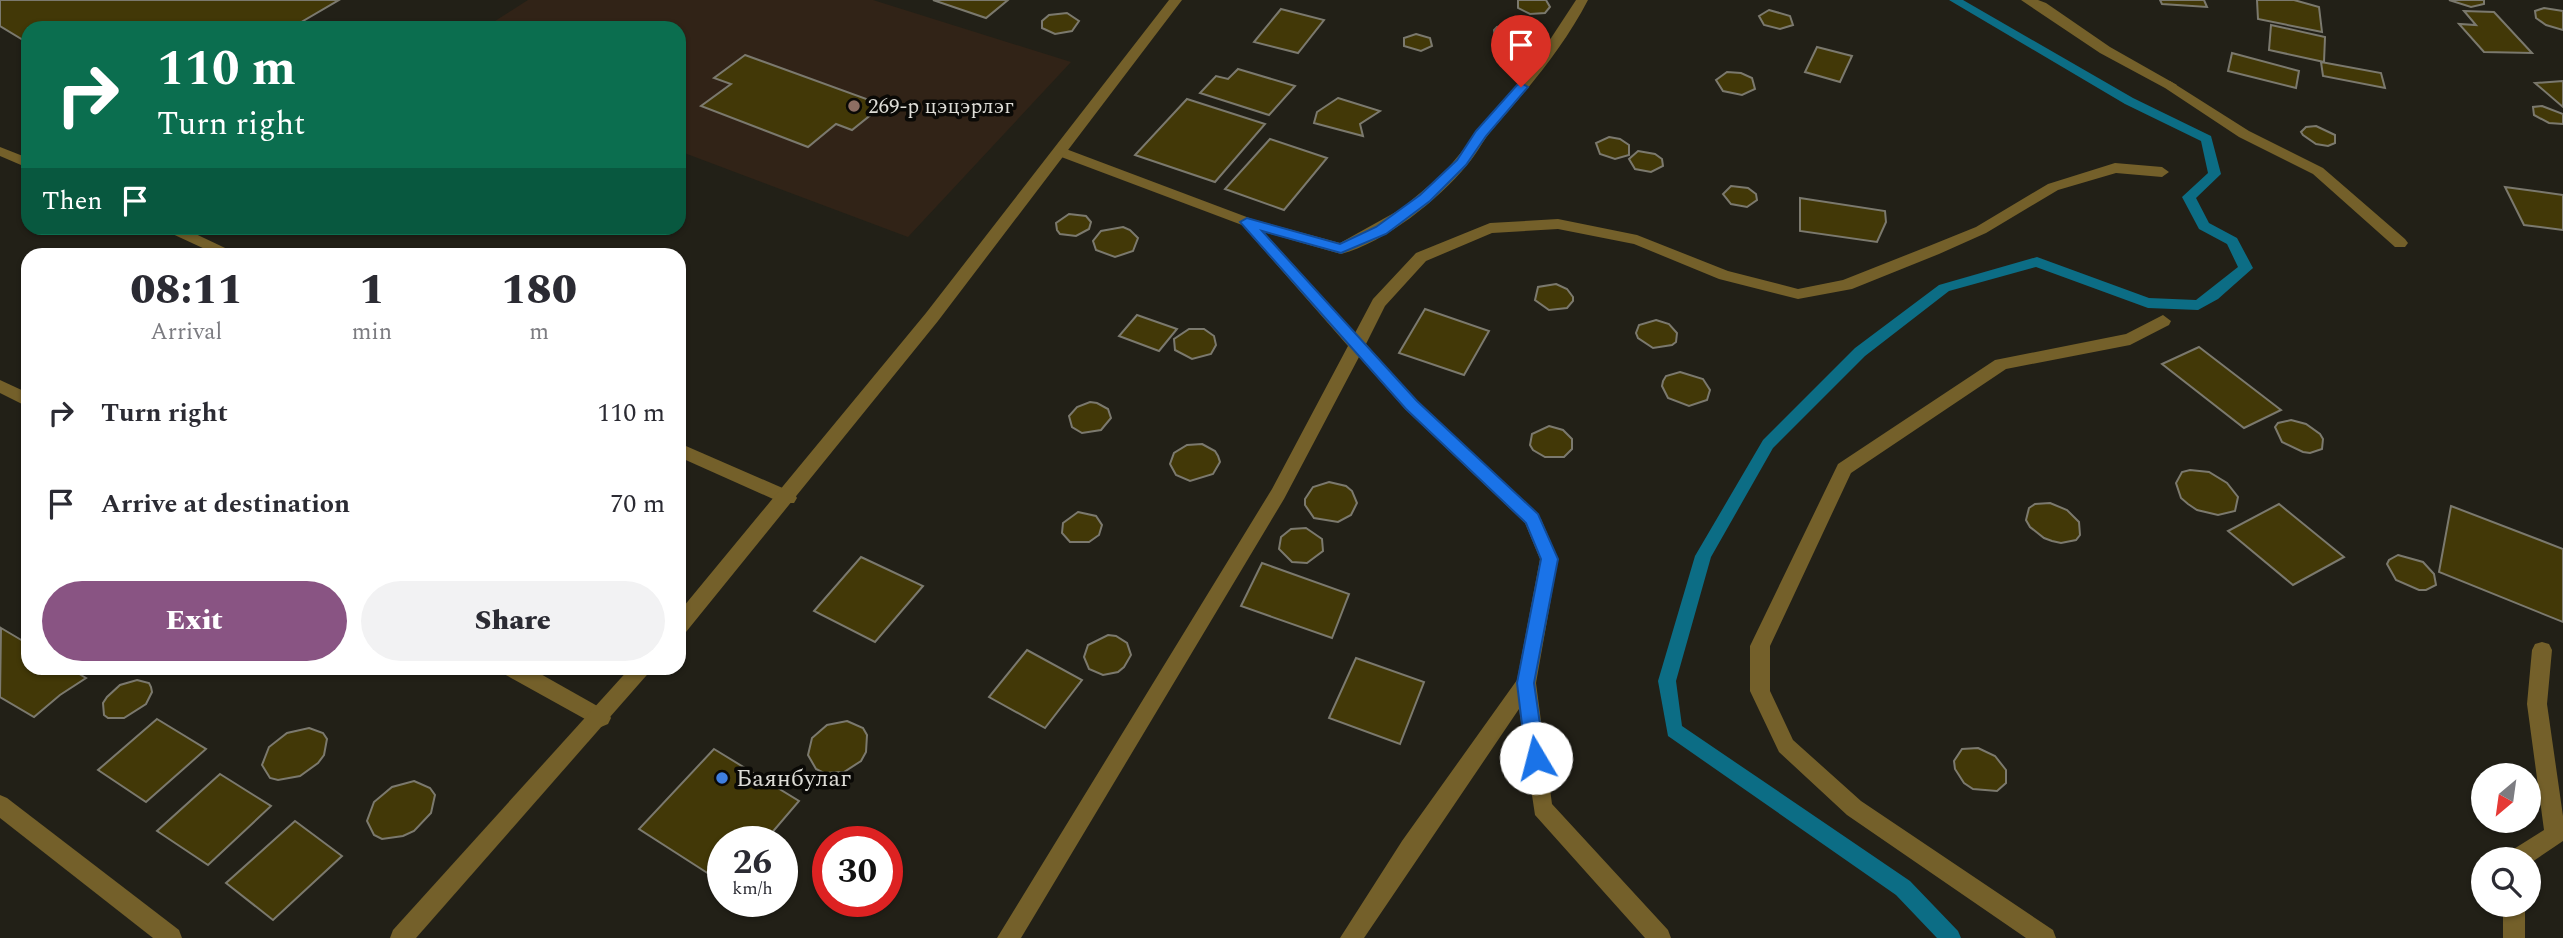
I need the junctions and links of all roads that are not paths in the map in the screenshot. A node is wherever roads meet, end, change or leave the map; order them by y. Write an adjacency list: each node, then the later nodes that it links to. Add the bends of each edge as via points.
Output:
1 (1176, 0): 5 (street)
2 (1582, 0): 8 (street, via 1462,163 1381,231 1341,249)
3 (2027, 0): 10 (street, via 2244,134 2318,171)
4 (0, 151): 6 (street)
5 (1061, 152): 8 (street); 17 (street)
6 (21, 161)
7 (2162, 172): 13 (street, via 2115,168 2053,187 1981,230 1934,250 1846,285 1798,294 1724,275 1637,240 1558,224 1490,228 1421,257 1379,303)
8 (1247, 222): 13 (street)
9 (187, 235): 11 (street)
10 (2400, 243)
11 (217, 248)
12 (2163, 321): 32 (street, via 2130,339 2001,364 1844,469 1760,646 1760,691 1786,746 1854,808)
13 (1356, 345): 22 (street, via 1411,405 1532,519 1549,559); 29 (street, via 1278,494)
14 (0, 386): 15 (street)
15 (21, 397)
16 (686, 453): 17 (street)
17 (788, 498): 18 (street)
18 (686, 618)
19 (2542, 650): 25 (street, via 2537,704 2555,835)
20 (524, 675): 23 (street)
21 (637, 675): 23 (street)
22 (1525, 683): 30 (street); 31 (street, via 1542,808)
23 (601, 718): 28 (street)
24 (0, 805): 27 (street)
25 (2536, 847)
26 (2514, 917): 33 (street)
27 (171, 938)
28 (401, 938)
29 (1007, 938)
30 (1351, 938)
31 (1660, 938)
32 (2045, 938)
33 (2514, 938)

